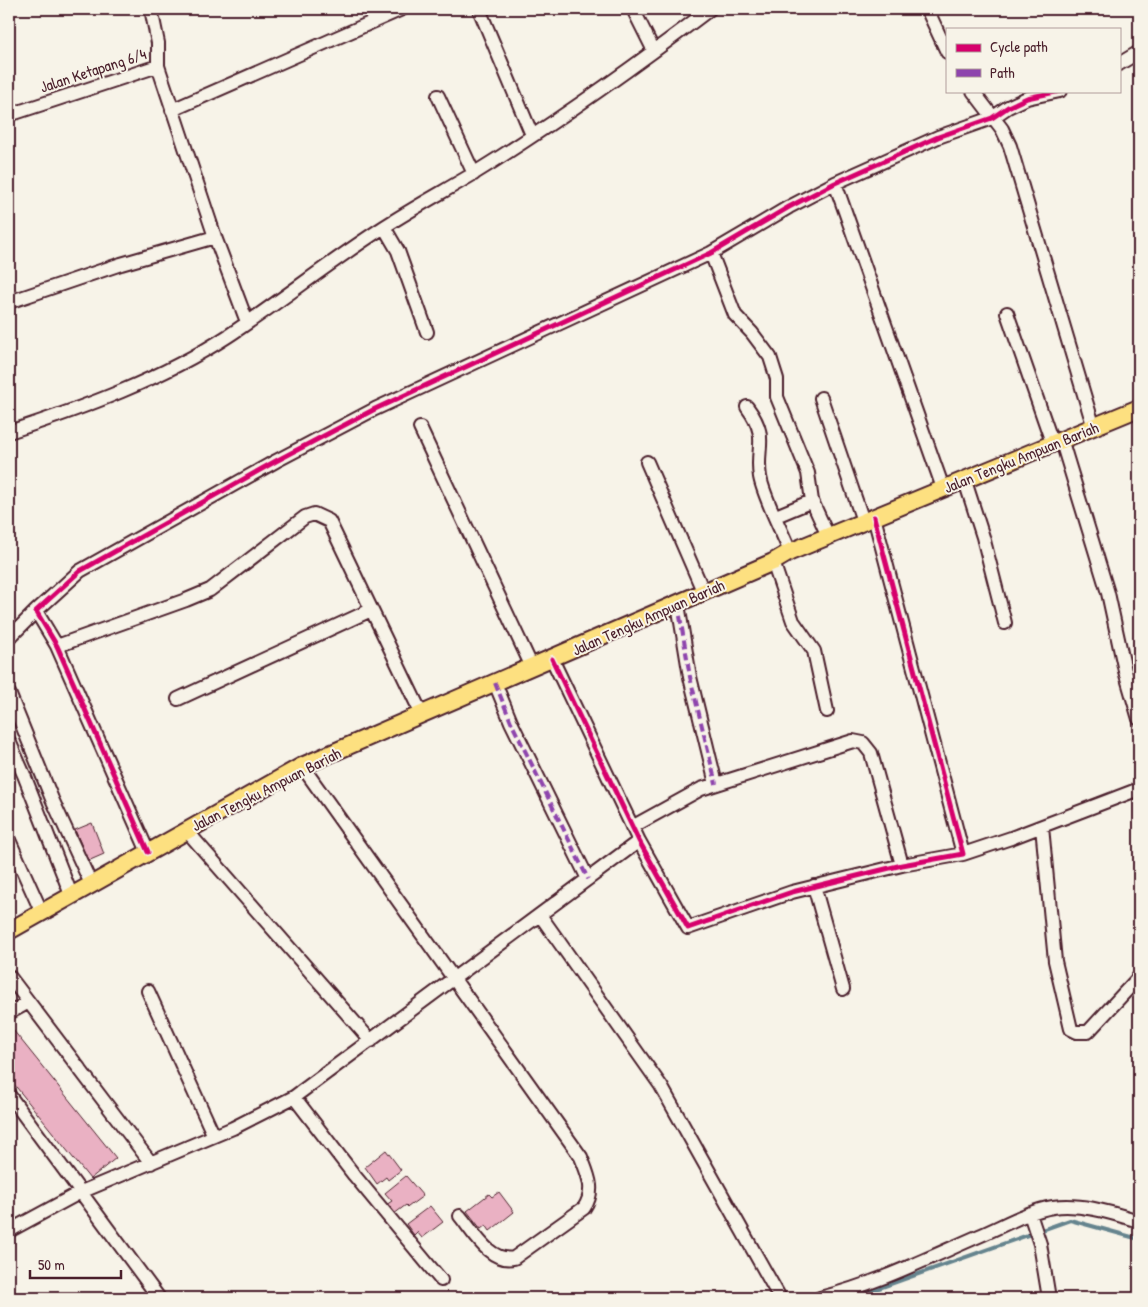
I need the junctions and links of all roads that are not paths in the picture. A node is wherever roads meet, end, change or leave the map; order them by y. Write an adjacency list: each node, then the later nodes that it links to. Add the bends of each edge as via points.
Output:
1 (151, 9): 11 (street, via 158,43)
2 (402, 9): 15 (street)
3 (479, 9): 18 (street)
4 (632, 9): 8 (street)
5 (710, 9): 8 (street)
6 (927, 9): 7 (street)
7 (946, 50)
8 (654, 51): 18 (street)
9 (1139, 52): 10 (street)
10 (1120, 63)
11 (158, 66): 15 (street); 16 (street, Jalan Ketapang 6/4)
12 (974, 92): 17 (street)
13 (1055, 92): 17 (street, via 1027,98)
14 (438, 96): 19 (street)
15 (172, 110): 22 (street)
16 (9, 115)
17 (992, 118): 20 (street, via 938,137); 32 (street, via 1010,146)
18 (532, 134): 19 (street)
19 (474, 174): 21 (street)
20 (835, 183): 23 (street); 37 (street)
21 (384, 227): 26 (street); 27 (street, via 398,251)
22 (215, 238): 24 (street, via 121,264); 26 (street)
23 (711, 253): 38 (street, via 735,315 770,357 777,379 777,398 808,473); 47 (street, via 427,383 293,452 80,571)
24 (9, 302)
25 (1007, 312): 34 (street)
26 (247, 322): 33 (street, via 148,378)
27 (427, 332)
28 (821, 398): 40 (street)
29 (748, 407): 39 (street, via 762,439 760,478)
30 (1139, 408): 32 (main road, Jalan Tengku Ampuan Bariah)
31 (420, 428): 52 (street)
32 (1094, 428): 34 (main road, Jalan Tengku Ampuan Bariah)
33 (9, 432)
34 (1057, 444): 36 (main road, Jalan Tengku Ampuan Bariah); 59 (street, via 1108,593 1124,672)
35 (647, 462): 44 (street)
36 (965, 481): 37 (main road, Jalan Tengku Ampuan Bariah); 48 (street, via 984,537)
37 (944, 488): 40 (main road, Jalan Tengku Ampuan Bariah)
38 (812, 501): 39 (street); 41 (street)
39 (776, 516): 42 (street)
40 (869, 519): 41 (main road, Jalan Tengku Ampuan Bariah); 70 (street)
41 (828, 536): 42 (main road, Jalan Tengku Ampuan Bariah)
42 (790, 552): 43 (main road, Jalan Tengku Ampuan Bariah)
43 (773, 562): 44 (main road, Jalan Tengku Ampuan Bariah); 56 (street, via 793,621 814,651)
44 (704, 593): 45 (main road, Jalan Tengku Ampuan Bariah)
45 (678, 604): 51 (main road, Jalan Tengku Ampuan Bariah); 62 (street, via 690,677)
46 (371, 610): 50 (street, via 330,521 314,514 305,517 210,590); 55 (street); 57 (street)
47 (36, 611): 49 (street); 50 (street)
48 (1005, 623)
49 (9, 638)
50 (57, 646): 69 (street)
51 (552, 659): 52 (main road, Jalan Tengku Ampuan Bariah); 64 (street)
52 (532, 667): 53 (main road, Jalan Tengku Ampuan Bariah)
53 (495, 683): 57 (main road, Jalan Tengku Ampuan Bariah); 72 (street)
54 (9, 693): 58 (street)
55 (178, 699)
56 (827, 711)
57 (422, 715): 61 (main road, Jalan Tengku Ampuan Bariah)
58 (13, 716): 73 (street)
59 (1139, 719)
60 (9, 741): 75 (street)
61 (302, 766): 66 (main road, Jalan Tengku Ampuan Bariah); 81 (street)
62 (716, 784): 64 (street, via 689,794); 71 (street, via 853,741 862,742 871,754)
63 (1139, 789): 65 (street)
64 (632, 827): 68 (street)
65 (1042, 827): 70 (street); 80 (street, via 1055,961 1071,1028 1077,1032 1088,1032)
66 (186, 830): 69 (main road, Jalan Tengku Ampuan Bariah); 86 (street)
67 (9, 840): 76 (street)
68 (639, 841): 72 (street); 74 (street, via 688,928)
69 (148, 852): 73 (main road, Jalan Tengku Ampuan Bariah)
70 (963, 854): 71 (street)
71 (902, 865): 74 (street)
72 (588, 879): 77 (street)
73 (92, 886): 75 (main road, Jalan Tengku Ampuan Bariah)
74 (814, 886): 82 (street)
75 (72, 897): 76 (main road, Jalan Tengku Ampuan Bariah)
76 (42, 913): 78 (main road, Jalan Tengku Ampuan Bariah)
77 (540, 915): 81 (street); 98 (street, via 661,1086)
78 (9, 931)
79 (9, 976): 84 (street)
80 (1139, 977)
81 (453, 979): 86 (street); 92 (street, via 581,1157 590,1183 590,1199 584,1208 514,1258 504,1260 493,1255)
82 (843, 989)
83 (148, 991): 89 (street)
84 (27, 1003): 85 (street); 90 (street)
85 (9, 1013)
86 (371, 1041): 88 (street)
87 (9, 1095): 91 (street)
88 (294, 1097): 89 (street); 96 (street)
89 (214, 1136): 90 (street)
90 (151, 1164): 91 (street)
91 (81, 1192): 95 (street); 97 (street)
92 (460, 1216)
93 (1031, 1217): 94 (street, via 1055,1207 1070,1207 1102,1210); 99 (street, via 899,1273); 100 (street, via 1040,1244)
94 (1139, 1220)
95 (9, 1231)
96 (441, 1280)
97 (159, 1298)
98 (780, 1298)
99 (820, 1298)
100 (1049, 1298)

